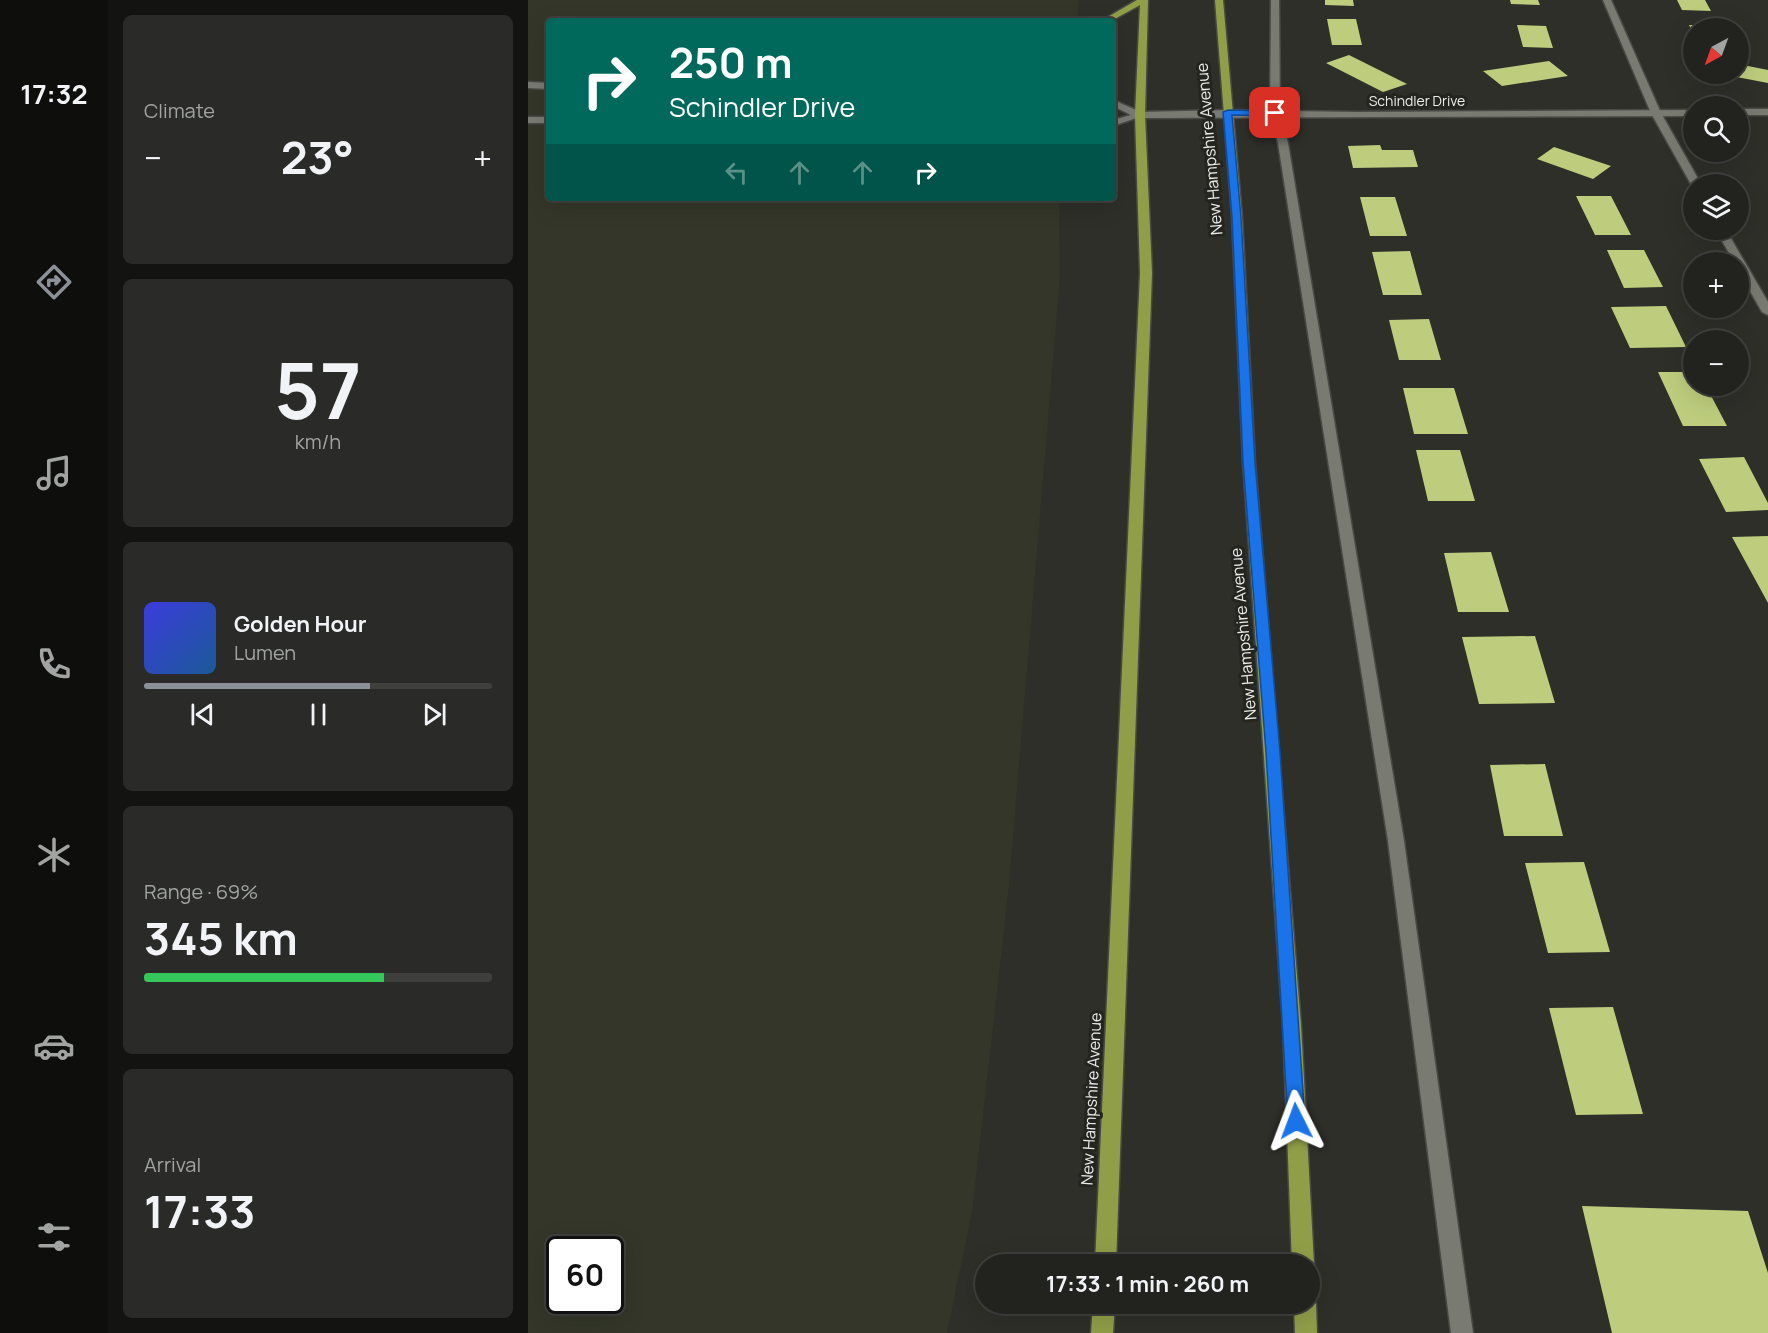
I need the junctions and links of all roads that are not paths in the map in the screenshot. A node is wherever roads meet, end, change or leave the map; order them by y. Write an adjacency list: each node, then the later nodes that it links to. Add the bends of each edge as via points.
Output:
1 (1143, 0): 5 (main road); 15 (main road, New Hampshire Avenue)
2 (1219, 0): 9 (main road, New Hampshire Avenue)
3 (1275, 0): 12 (street)
4 (1607, 0): 13 (street)
5 (1110, 18)
6 (528, 85): 7 (street)
7 (546, 86)
8 (1116, 103): 15 (street)
9 (1228, 112): 12 (street, Schindler Drive); 15 (street, Schindler Drive); 23 (main road, New Hampshire Avenue, via 1249,462 1291,1013)
10 (1749, 112): 11 (street)
11 (1768, 112)
12 (1275, 113): 13 (street, Schindler Drive); 28 (street, via 1394,829)
13 (1656, 113): 14 (street, Schindler Drive); 19 (street)
14 (1683, 113)
15 (1140, 115): 18 (street); 22 (main road, New Hampshire Avenue, via 1146,273)
16 (528, 120): 17 (street)
17 (546, 120)
18 (1116, 122)
19 (1690, 174)
20 (1727, 240): 21 (street)
21 (1768, 312)
22 (1105, 1254)
23 (1303, 1254)
24 (1103, 1314): 26 (main road)
25 (1305, 1314): 27 (main road)
26 (1102, 1333)
27 (1306, 1333)
28 (1462, 1333)

